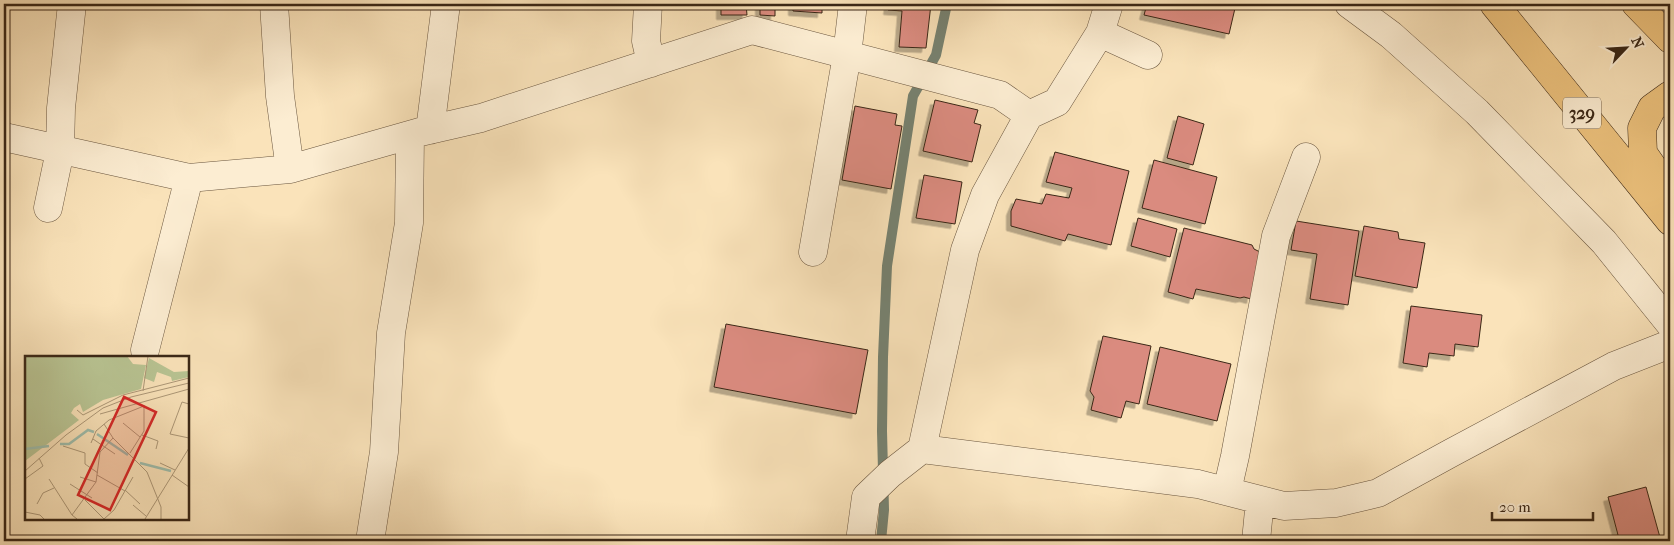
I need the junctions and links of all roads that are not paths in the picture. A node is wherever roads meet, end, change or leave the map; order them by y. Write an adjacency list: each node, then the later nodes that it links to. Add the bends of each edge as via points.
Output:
1 (72, 4): 19 (street, via 61,108)
2 (274, 4): 21 (street, via 280,96)
3 (446, 4): 17 (street)
4 (648, 4): 14 (street, via 646,41)
5 (853, 4): 12 (street)
6 (1109, 4): 10 (street)
7 (1349, 4): 27 (street, via 1391,35 1477,112 1604,242)
8 (1494, 4): 25 (highway, 329)
9 (1636, 4): 11 (highway)
10 (1100, 33): 13 (street); 16 (street, via 1056,102)
11 (1670, 39)
12 (847, 55): 14 (street, via 752,30); 16 (street, via 1000,95); 26 (street)
13 (1148, 55)
14 (651, 63): 17 (street, via 481,118)
15 (1670, 95): 23 (highway, via 1652,108 1642,128 1644,153)
16 (1029, 115): 30 (street, via 985,195 965,250)
17 (420, 132): 21 (street); 33 (street, via 391,333 384,452)
18 (4, 137): 19 (street)
19 (60, 151): 22 (street); 24 (street)
20 (1306, 157): 31 (street, via 1276,236)
21 (290, 168): 22 (street)
22 (189, 178): 29 (street)
23 (1670, 192)
24 (48, 208)
25 (1670, 221)
26 (813, 252)
27 (1670, 324)
28 (1670, 344): 32 (street, via 1614,366 1378,493 1336,504 1284,506)
29 (145, 350)
30 (922, 449): 31 (street, via 1198,484); 34 (street, via 866,497)
31 (1227, 491): 32 (street)
32 (1260, 500): 35 (street)
33 (370, 541)
34 (860, 541)
35 (1256, 541)

